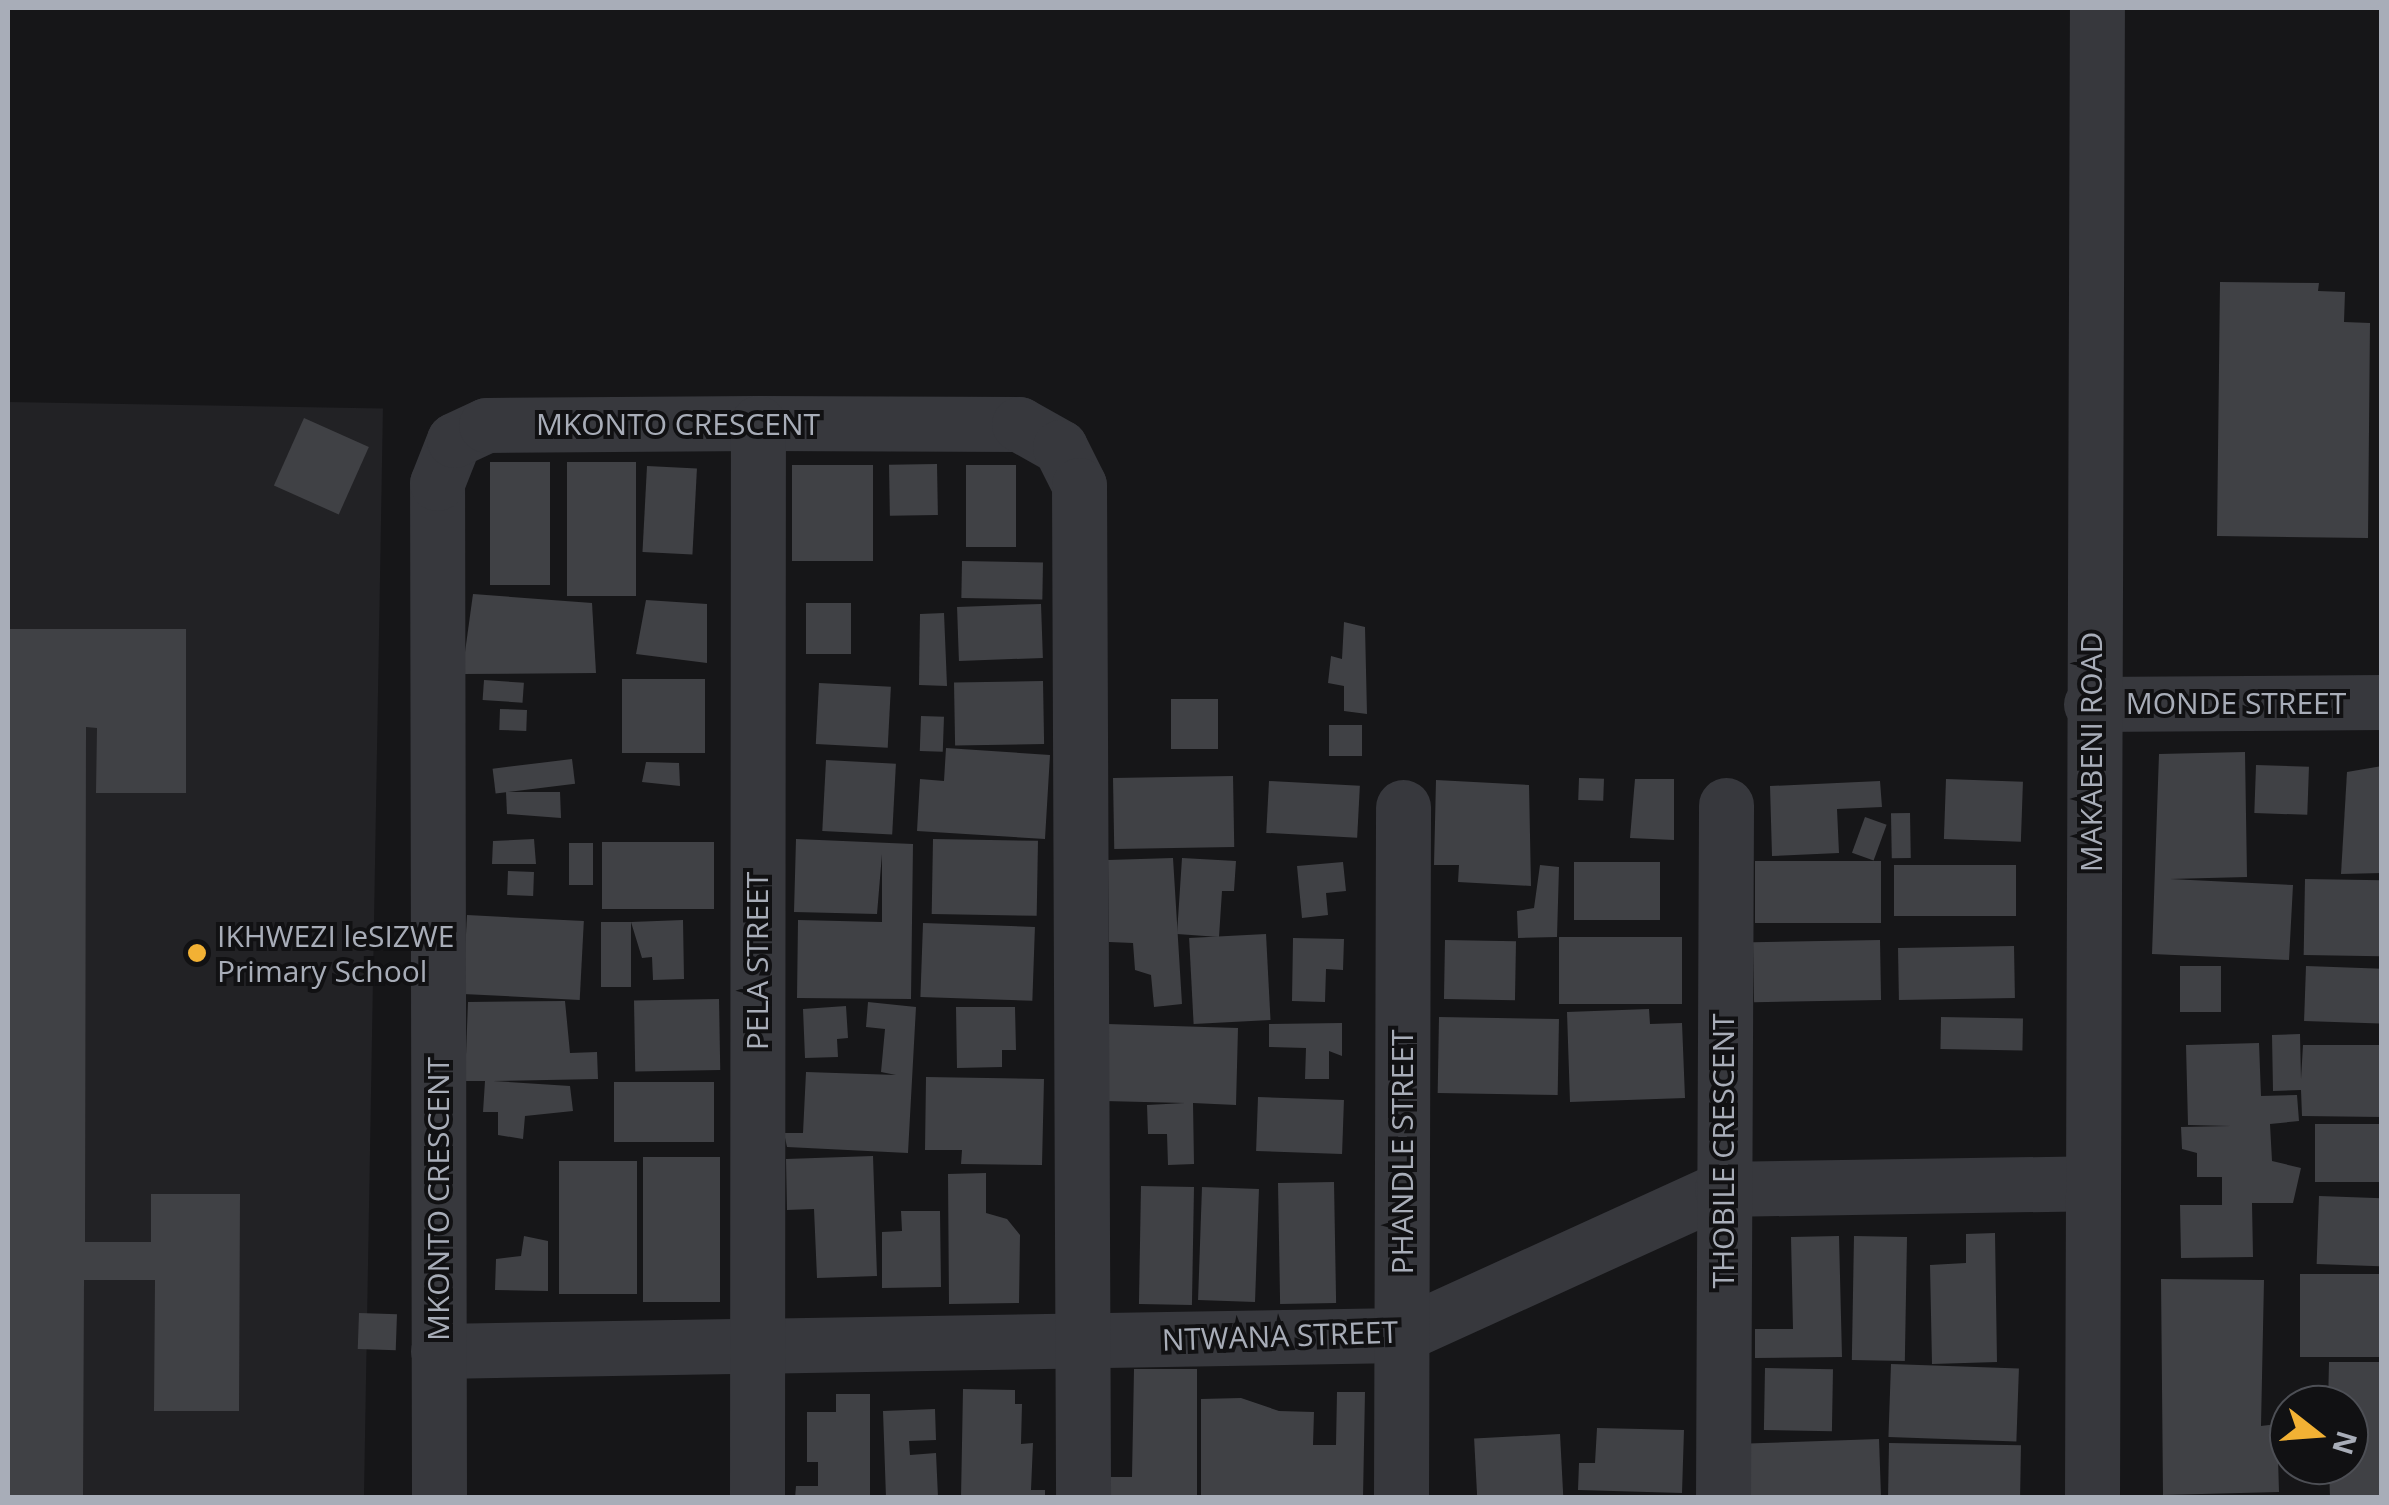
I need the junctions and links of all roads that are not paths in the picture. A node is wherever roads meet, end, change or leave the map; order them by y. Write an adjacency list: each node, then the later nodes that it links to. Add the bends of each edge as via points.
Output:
1 (2097, 8): 4 (street, MAKABENI ROAD)
2 (758, 424): 10 (street, MKONTO CRESCENT, via 1019,424 1060,447 1079,485); 11 (street, PELA STREET); 12 (street, MKONTO CRESCENT, via 486,425 454,440 436,483)
3 (2382, 702): 4 (street, MONDE STREET)
4 (2091, 704): 7 (street, MAKABENI ROAD)
5 (1726, 805): 8 (street, THOBILE CRESCENT)
6 (1403, 807): 9 (street, PHANDLE STREET)
7 (2090, 1183): 8 (street, NTWANA STREET); 18 (street, MAKABENI ROAD)
8 (1722, 1189): 9 (street, NTWANA STREET); 17 (street, THOBILE CRESCENT)
9 (1401, 1335): 10 (street, NTWANA STREET); 16 (street, PHANDLE STREET)
10 (1082, 1342): 11 (street, NTWANA STREET); 15 (street)
11 (756, 1346): 12 (street, NTWANA STREET); 14 (street, PELA STREET)
12 (438, 1350): 13 (street, MKONTO CRESCENT)
13 (438, 1498)
14 (757, 1498)
15 (1083, 1498)
16 (1401, 1498)
17 (1723, 1498)
18 (2092, 1498)

